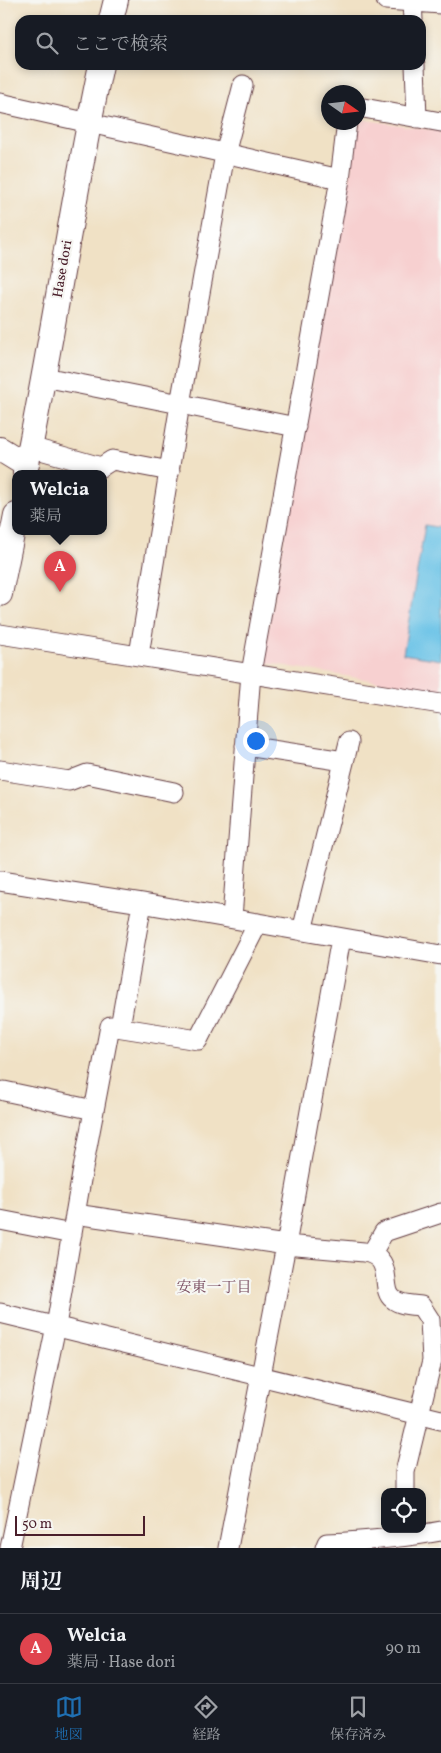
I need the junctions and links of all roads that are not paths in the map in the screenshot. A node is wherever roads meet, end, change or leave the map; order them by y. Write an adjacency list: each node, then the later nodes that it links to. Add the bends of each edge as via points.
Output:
1 (116, 0): 5 (street)
2 (386, 0): 3 (street)
3 (407, 1): 4 (street); 6 (street)
4 (441, 4)
5 (112, 15)
6 (411, 15)
7 (100, 70): 14 (street, Hase dori)
8 (415, 70): 12 (street)
9 (243, 85): 16 (street)
10 (0, 103): 14 (street)
11 (366, 108): 12 (street)
12 (417, 118): 13 (street)
13 (441, 122)
14 (88, 124): 16 (street); 18 (street, Hase dori)
15 (346, 130): 17 (street)
16 (225, 154): 17 (street); 19 (street)
17 (340, 179): 20 (street)
18 (44, 377): 19 (street); 22 (street, Hase dori)
19 (180, 404): 20 (street); 23 (street)
20 (296, 427): 28 (street)
21 (0, 449): 22 (street)
22 (27, 462): 23 (street, via 102,467 112,460)
23 (170, 471): 27 (street)
24 (12, 535): 25 (street)
25 (0, 594)
26 (0, 634): 27 (street)
27 (139, 655): 28 (street)
28 (251, 673): 29 (street); 31 (street)
29 (441, 704)
30 (349, 742): 32 (street)
31 (246, 746): 32 (street); 37 (street)
32 (344, 761): 39 (street)
33 (0, 770): 34 (street, via 70,781 87,774)
34 (174, 792)
35 (0, 881): 36 (street)
36 (142, 903): 37 (street); 42 (street)
37 (232, 918): 38 (street)
38 (258, 923): 39 (street); 42 (street, via 198,1040)
39 (302, 931): 40 (street)
40 (341, 938): 41 (street); 49 (street)
41 (441, 955)
42 (120, 1027): 44 (street, via 110,1026)
43 (4, 1091): 44 (street)
44 (94, 1110): 46 (street)
45 (441, 1213): 50 (street, via 384,1232)
46 (75, 1214): 48 (street); 49 (street)
47 (0, 1220): 48 (street)
48 (72, 1234): 52 (street)
49 (286, 1245): 50 (street); 54 (street)
50 (372, 1253): 53 (street, via 380,1259 392,1298 421,1306 430,1320)
51 (0, 1313): 52 (street)
52 (56, 1326): 54 (street); 61 (street)
53 (437, 1360): 55 (street)
54 (260, 1377): 55 (street); 62 (street)
55 (419, 1415): 56 (street); 57 (street, via 405,1472)
56 (441, 1420)
57 (405, 1488)
58 (441, 1531): 59 (street)
59 (426, 1532)
60 (406, 1533): 63 (street, via 364,1541 327,1543)
61 (10, 1548)
62 (228, 1548)
63 (325, 1548)

